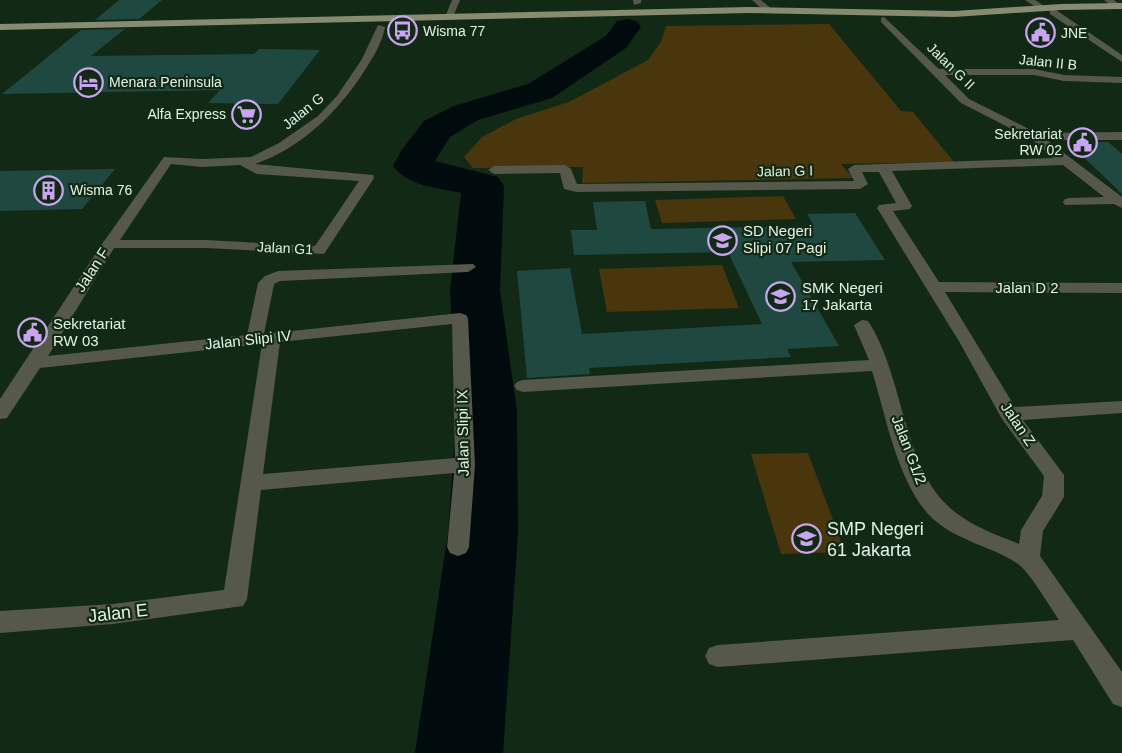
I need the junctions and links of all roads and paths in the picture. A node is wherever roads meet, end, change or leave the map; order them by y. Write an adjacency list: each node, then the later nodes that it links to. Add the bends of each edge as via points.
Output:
1 (456, 0): 9 (street)
2 (756, 0): 7 (street)
3 (1029, 0): 6 (street)
4 (1108, 0): 5 (street)
5 (1120, 7): 6 (main road); 8 (main road)
6 (1043, 8): 7 (main road, via 954,14)
7 (770, 10): 9 (main road)
8 (1053, 12): 12 (main road); 19 (street)
9 (449, 17): 10 (main road)
10 (403, 18): 11 (main road); 13 (main road)
11 (0, 20)
12 (884, 20): 17 (main road, via 745,19); 20 (street, Jalan G II)
13 (313, 24): 14 (main road); 15 (main road); 18 (main road)
14 (0, 27)
15 (364, 27): 16 (main road); 17 (main road)
16 (330, 30)
17 (380, 30): 25 (street, Jalan G, via 371,37 317,116)
18 (0, 32)
19 (1122, 59)
20 (935, 72): 21 (street, Jalan II B, via 1034,72 1064,78); 23 (street, Jalan G II, via 965,101)
21 (1122, 80)
22 (1122, 136): 23 (street)
23 (1035, 137): 26 (street, Jalan G II)
24 (168, 160): 25 (street, Jalan G); 31 (street, Jalan F)
25 (246, 161): 31 (street, Jalan G1, via 246,165 257,170 368,178 319,251 206,244)
26 (1066, 161): 27 (street, Jalan G I); 30 (street, Jalan G II)
27 (883, 167): 28 (street, Jalan G I, via 854,169 860,185 601,188 569,186 565,169); 33 (street, Jalan Z, via 905,206 884,208)
28 (494, 170)
29 (1070, 202): 30 (street)
30 (1120, 202)
31 (109, 244): 38 (street, Jalan F)
32 (468, 267): 37 (street, via 278,276 266,283)
33 (932, 287): 34 (street, Jalan D 2); 43 (street, Jalan Z)
34 (1122, 288)
35 (460, 318): 37 (street, Jalan Slipi IV); 44 (street, Jalan Slipi IX)
36 (862, 325): 39 (street, Jalan G1/2)
37 (263, 338): 38 (street, Jalan Slipi IV); 45 (street)
38 (36, 363): 42 (street, Jalan F)
39 (879, 365): 40 (street); 47 (street, Jalan G1/2, via 926,495 939,511 958,524)
40 (523, 387)
41 (1122, 407): 43 (street)
42 (0, 413)
43 (1009, 414): 47 (street, Jalan Z, via 1054,475 1053,497 1032,530)
44 (465, 465): 45 (street); 46 (street, Jalan Slipi IX)
45 (251, 483): 48 (street, Jalan E, via 236,599 113,615)
46 (458, 547)
47 (1028, 558): 49 (street)
48 (0, 622)
49 (1079, 630): 50 (street); 51 (street)
50 (718, 656)
51 (1122, 695)

